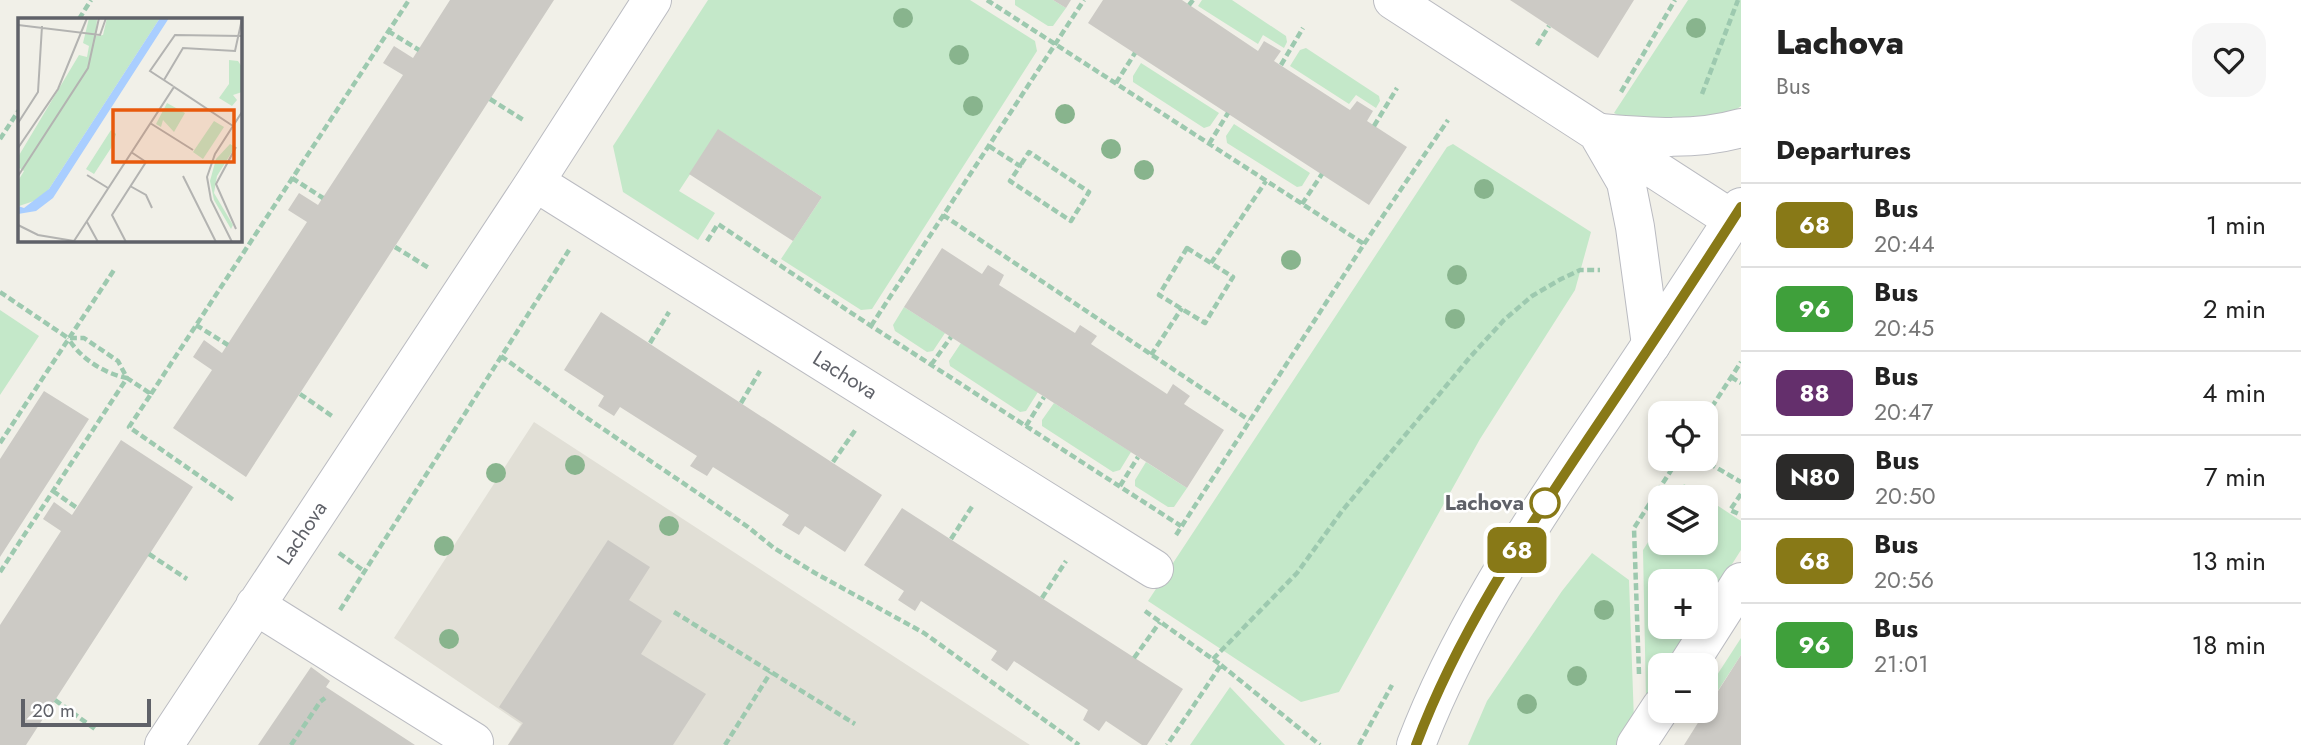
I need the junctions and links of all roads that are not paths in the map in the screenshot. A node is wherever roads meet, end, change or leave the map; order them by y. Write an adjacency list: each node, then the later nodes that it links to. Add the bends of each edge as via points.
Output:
1 (652, 0): 5 (street, Lachova)
2 (1393, 0): 3 (street)
3 (1606, 117): 4 (street, via 1652,137 1716,135); 6 (street); 7 (street, via 1626,182)
4 (1741, 128)
5 (535, 182): 8 (street, Lachova); 10 (street, Lachova)
6 (1737, 213): 7 (street)
7 (1651, 345): 14 (street, via 1485,603 1450,666)
8 (1154, 569)
9 (1741, 582): 11 (street)
10 (254, 605): 12 (street, Lachova); 13 (street, via 474,742)
11 (1696, 653)
12 (164, 745)
13 (472, 745)
14 (1416, 745)

